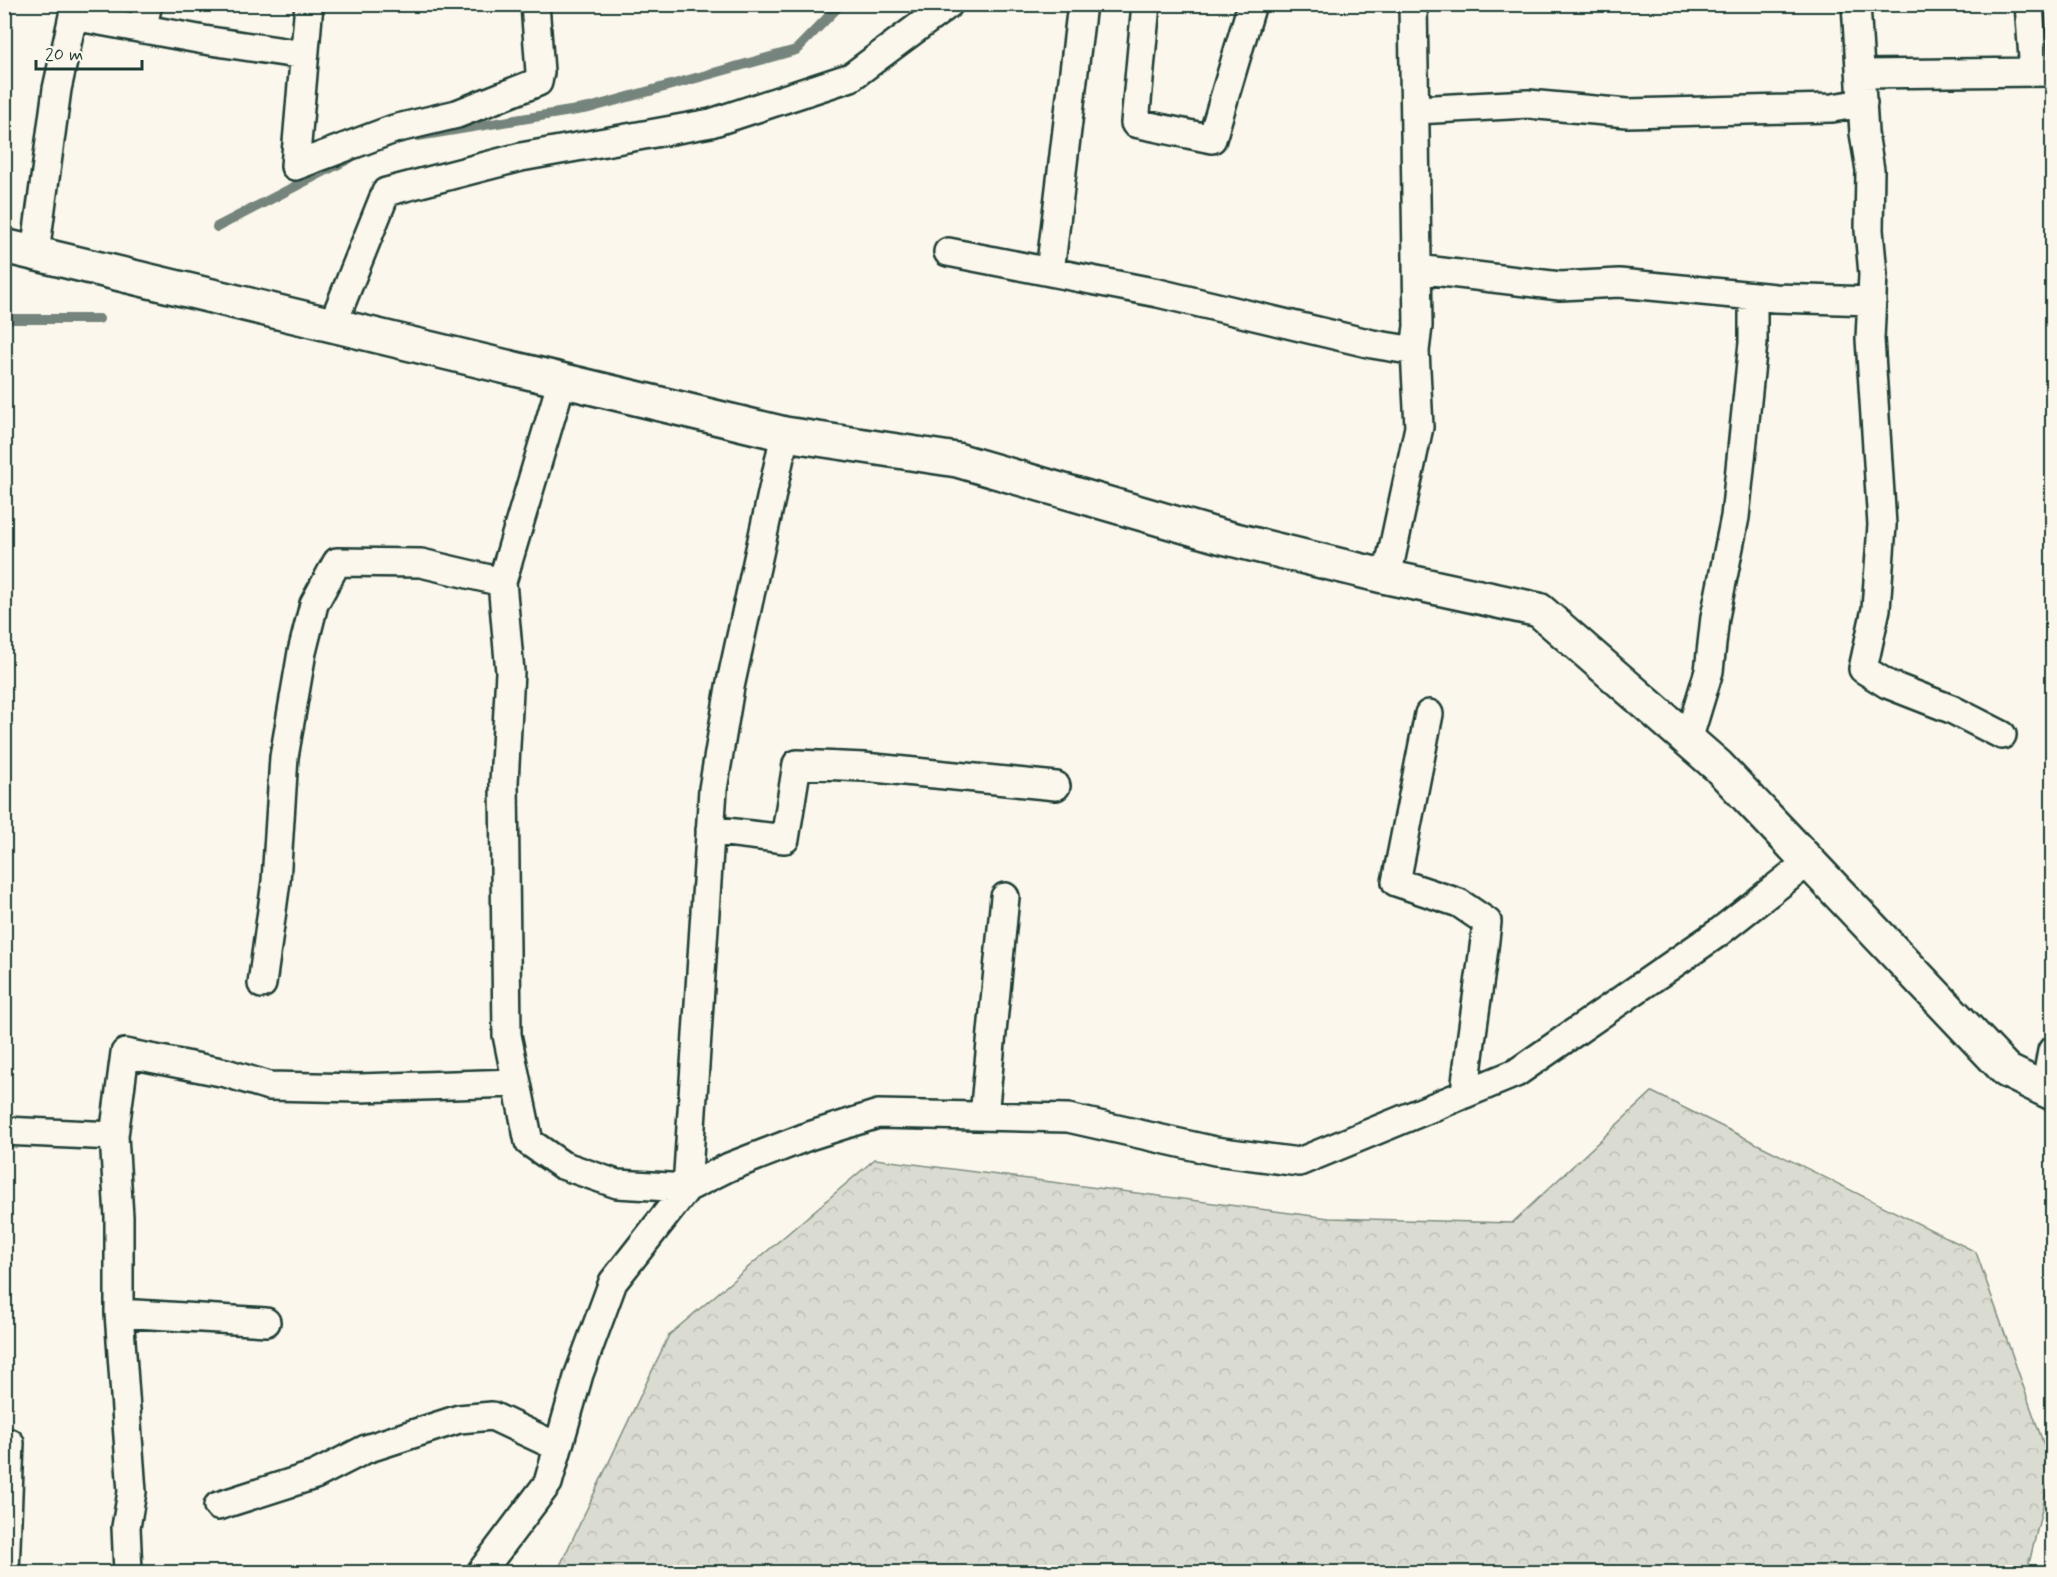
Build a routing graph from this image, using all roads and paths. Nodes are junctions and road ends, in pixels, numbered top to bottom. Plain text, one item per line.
1 (309, 4) edge
2 (535, 4) edge
3 (949, 4) edge
4 (1082, 4) edge
5 (1146, 4) edge
6 (1252, 4) edge
7 (1413, 4) edge
8 (1857, 4) edge
9 (2029, 4) edge
10 (145, 17) edge
11 (304, 55) junction
12 (2043, 72) edge
13 (1862, 74) junction
14 (1863, 103) junction
15 (1416, 110) junction
16 (20, 249) edge
17 (948, 252) dead end
18 (1417, 270) junction
19 (1050, 272) junction
20 (1752, 296) junction
21 (1872, 301) junction
22 (332, 326) junction
23 (1415, 351) junction
24 (562, 380) junction
25 (785, 434) junction
26 (1387, 577) junction
27 (502, 582) junction
28 (1429, 714) dead end
29 (2002, 735) dead end
30 (1688, 740) junction
31 (1056, 786) dead end
32 (710, 830) junction
33 (1808, 862) junction
34 (1005, 897) dead end
35 (262, 984) dead end
36 (2052, 1051) edge
37 (516, 1083) junction
38 (2049, 1091) edge
39 (1465, 1094) junction
40 (984, 1116) junction
41 (4, 1131) edge
42 (114, 1136) junction
43 (687, 1188) junction
44 (119, 1313) junction
45 (266, 1322) dead end
46 (10, 1443) dead end
47 (558, 1447) junction
48 (218, 1506) dead end
49 (5, 1572) edge
50 (128, 1572) edge
51 (481, 1572) edge

1 - 11 street
2 - 11 street
3 - 22 street
4 - 19 street
5 - 6 street
7 - 15 street
8 - 13 street
9 - 12 street
10 - 11 street
10 - 16 street
12 - 13 street
13 - 14 street
14 - 15 street
14 - 21 street
15 - 18 street
16 - 22 street
17 - 19 street
18 - 20 street
18 - 23 street
19 - 23 street
20 - 21 street
20 - 30 street
21 - 29 street
22 - 24 street
23 - 26 street
24 - 25 street
24 - 27 street
25 - 26 street
25 - 32 street
26 - 30 street
27 - 35 street
27 - 37 street
28 - 39 street
30 - 33 street
31 - 32 street
32 - 43 street
33 - 38 street
33 - 39 street
34 - 40 street
36 - 38 street
37 - 42 street
37 - 43 street
39 - 40 street
40 - 43 street
41 - 42 street
42 - 44 street
43 - 47 street
44 - 45 street
44 - 50 street
46 - 49 street
47 - 48 street
47 - 51 street

